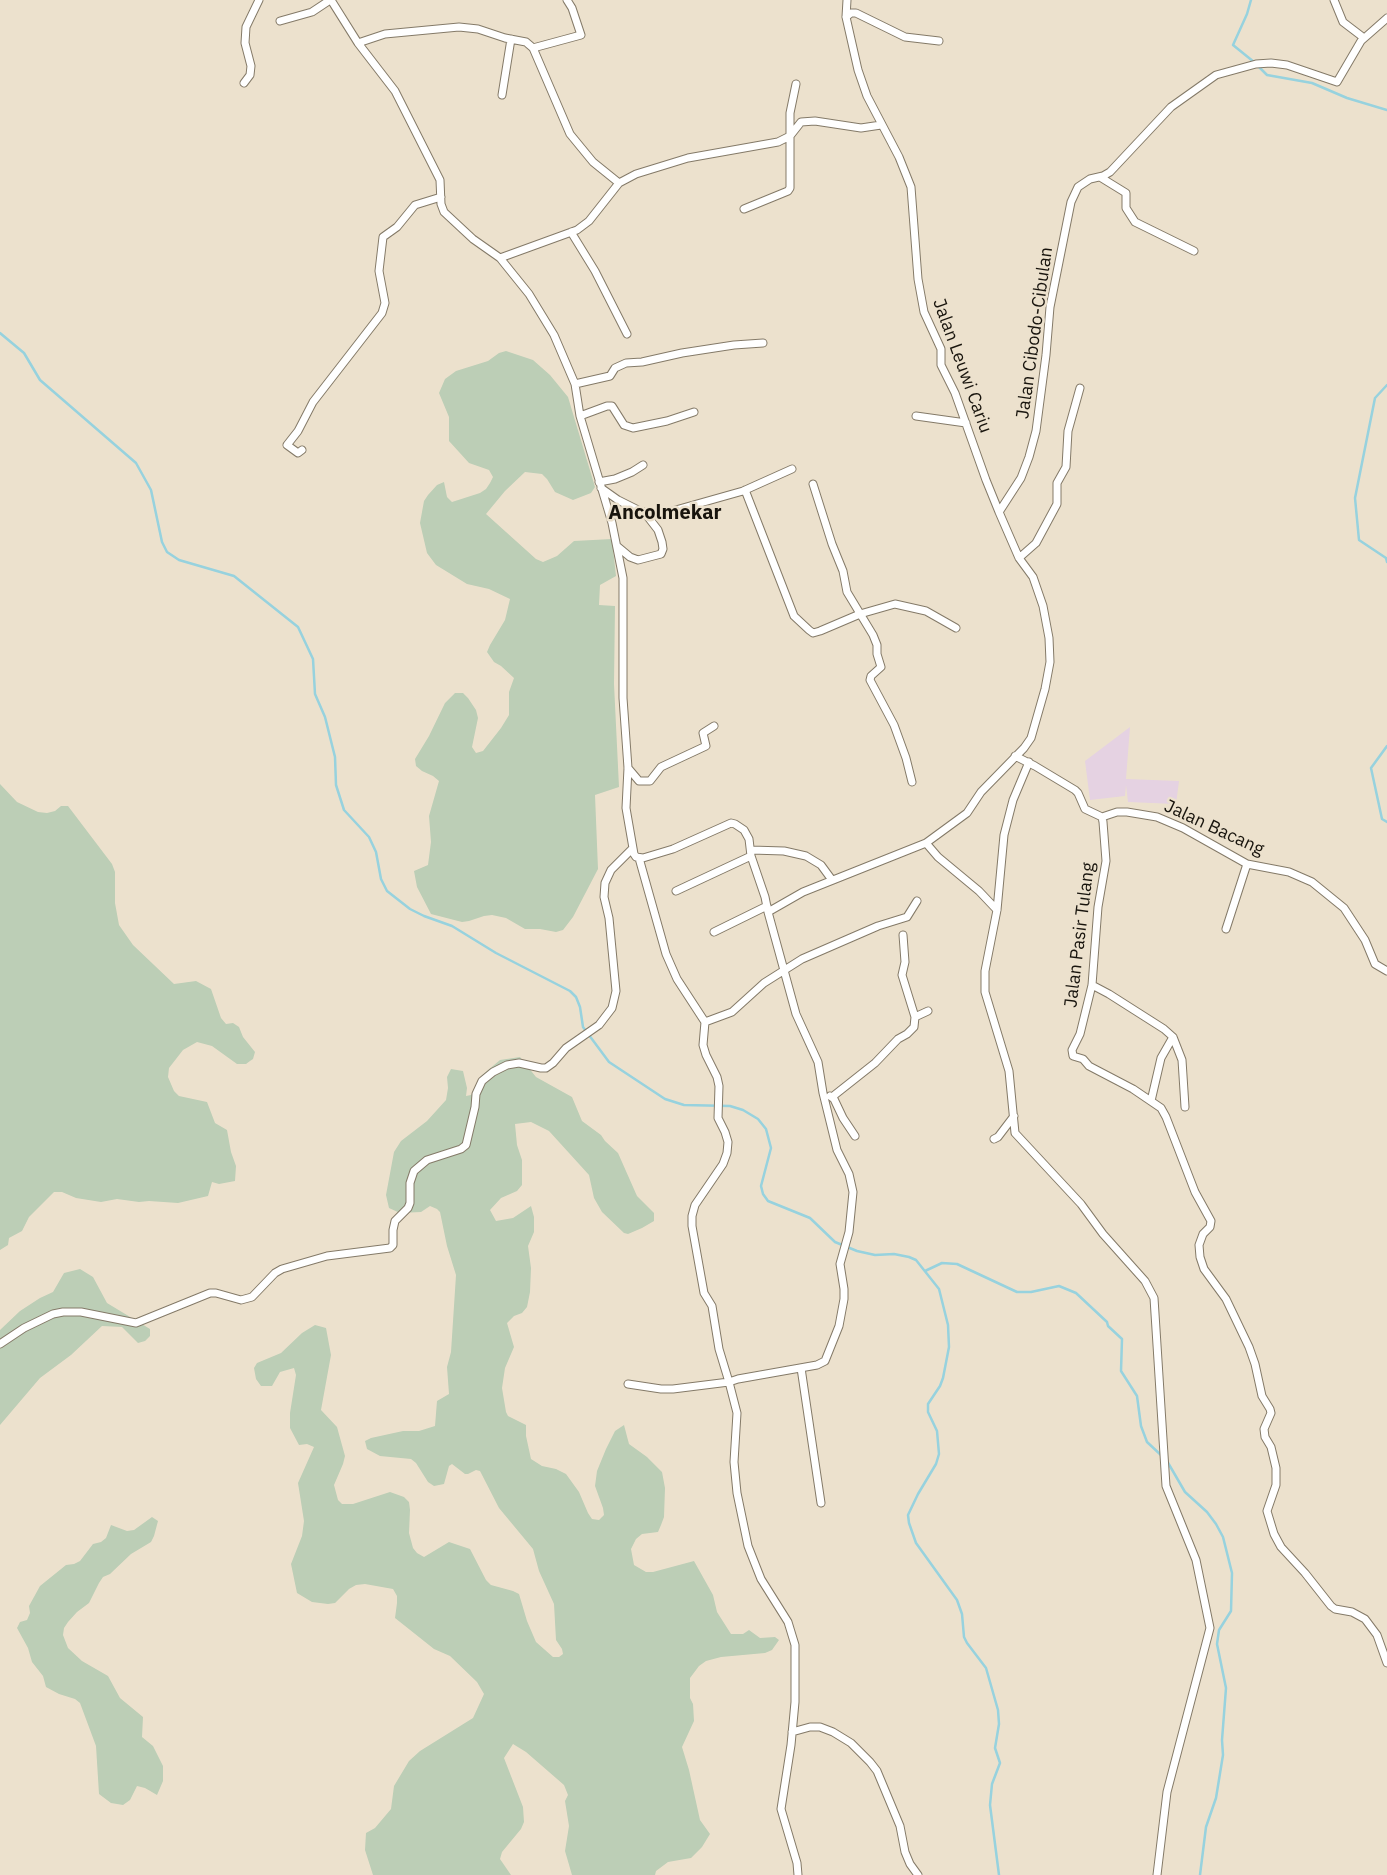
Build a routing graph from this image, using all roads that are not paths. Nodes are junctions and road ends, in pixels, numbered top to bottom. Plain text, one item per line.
1 (259, 0) edge
2 (331, 0) edge
3 (567, 0) edge
4 (847, 0) edge
5 (1334, 0) edge
6 (846, 17) junction
7 (1387, 18) edge
8 (280, 21) dead end
9 (1364, 38) junction
10 (510, 39) junction
11 (939, 41) dead end
12 (358, 43) junction
13 (533, 48) junction
14 (244, 83) dead end
15 (796, 84) dead end
16 (502, 96) dead end
17 (881, 125) junction
18 (790, 136) junction
19 (1100, 177) junction
20 (619, 184) junction
21 (441, 197) junction
22 (744, 209) dead end
23 (572, 232) junction
24 (1194, 251) dead end
25 (500, 258) junction
26 (627, 334) dead end
27 (763, 343) dead end
28 (575, 384) junction
29 (1080, 388) dead end
30 (694, 412) dead end
31 (580, 416) junction
32 (916, 416) dead end
33 (966, 423) junction
34 (302, 450) dead end
35 (643, 465) dead end
36 (792, 469) dead end
37 (813, 484) dead end
38 (600, 485) junction
39 (745, 490) junction
40 (640, 511) junction
41 (999, 512) junction
42 (618, 547) junction
43 (1019, 558) junction
44 (860, 614) junction
45 (956, 628) dead end
46 (714, 726) dead end
47 (1015, 756) junction
48 (1029, 762) junction
49 (628, 768) junction
50 (912, 782) dead end
51 (1102, 817) junction
52 (926, 843) junction
53 (632, 849) junction
54 (751, 853) junction
55 (639, 858) junction
56 (1247, 864) junction
57 (832, 880) junction
58 (676, 892) dead end
59 (917, 901) dead end
60 (767, 909) junction
61 (997, 910) junction
62 (1226, 929) dead end
63 (714, 932) dead end
64 (903, 935) dead end
65 (784, 970) junction
66 (1387, 971) edge
67 (1092, 985) junction
68 (928, 1011) dead end
69 (915, 1017) junction
70 (705, 1022) junction
71 (1173, 1036) junction
72 (822, 1093) junction
73 (832, 1097) junction
74 (1151, 1101) junction
75 (1185, 1107) dead end
76 (1014, 1116) junction
77 (855, 1136) dead end
78 (994, 1138) dead end
79 (0, 1344) edge
80 (801, 1368) junction
81 (729, 1382) junction
82 (628, 1384) dead end
83 (821, 1503) dead end
84 (1387, 1663) edge
85 (792, 1732) junction
86 (798, 1875) edge
87 (918, 1875) edge
88 (1158, 1875) edge

1 - 14 street
2 - 8 street
2 - 12 street
3 - 13 street
4 - 6 street, Jalan Leuwi Cariu
5 - 9 street
6 - 11 street
6 - 17 street, Jalan Leuwi Cariu
7 - 9 street, Jalan Cibodo-Cibulan
9 - 19 street, Jalan Cibodo-Cibulan
10 - 12 street
10 - 13 street
10 - 16 street
12 - 21 street
13 - 20 street
15 - 18 street
17 - 18 street
17 - 33 street, Jalan Leuwi Cariu
18 - 20 street
18 - 22 street
19 - 24 street
19 - 41 street, Jalan Cibodo-Cibulan
20 - 23 street
21 - 25 street
21 - 34 street
23 - 25 street
23 - 26 street
25 - 28 street
27 - 28 street
28 - 31 street
29 - 43 street
30 - 31 street
31 - 38 street
32 - 33 street
33 - 41 street, Jalan Leuwi Cariu
35 - 38 street
36 - 39 street
37 - 44 street
38 - 40 street
38 - 42 street
39 - 40 street
39 - 44 street
40 - 42 street
41 - 43 street
42 - 49 street
43 - 47 street
44 - 45 street
44 - 50 street
46 - 49 street
47 - 48 street
47 - 52 street
48 - 51 street
48 - 61 street
49 - 53 street
51 - 56 street, Jalan Bacang
51 - 67 street, Jalan Pasir Tulang
52 - 57 street
52 - 61 street
53 - 55 street
53 - 79 street
54 - 55 street
54 - 57 street
54 - 58 street
54 - 60 street
55 - 70 street
56 - 62 street
56 - 66 street, Jalan Bacang
57 - 60 street
59 - 65 street
60 - 63 street
60 - 65 street
61 - 76 street
64 - 69 street
65 - 70 street
65 - 72 street
67 - 71 street
67 - 74 street, Jalan Pasir Tulang
68 - 69 street
69 - 73 street
70 - 81 street
71 - 74 street
71 - 75 street
72 - 73 street
72 - 80 street
73 - 77 street
74 - 84 street, Jalan Pasir Tulang
76 - 78 street
76 - 88 street
80 - 81 street
80 - 83 street
81 - 82 street
81 - 85 street
85 - 86 street
85 - 87 street

